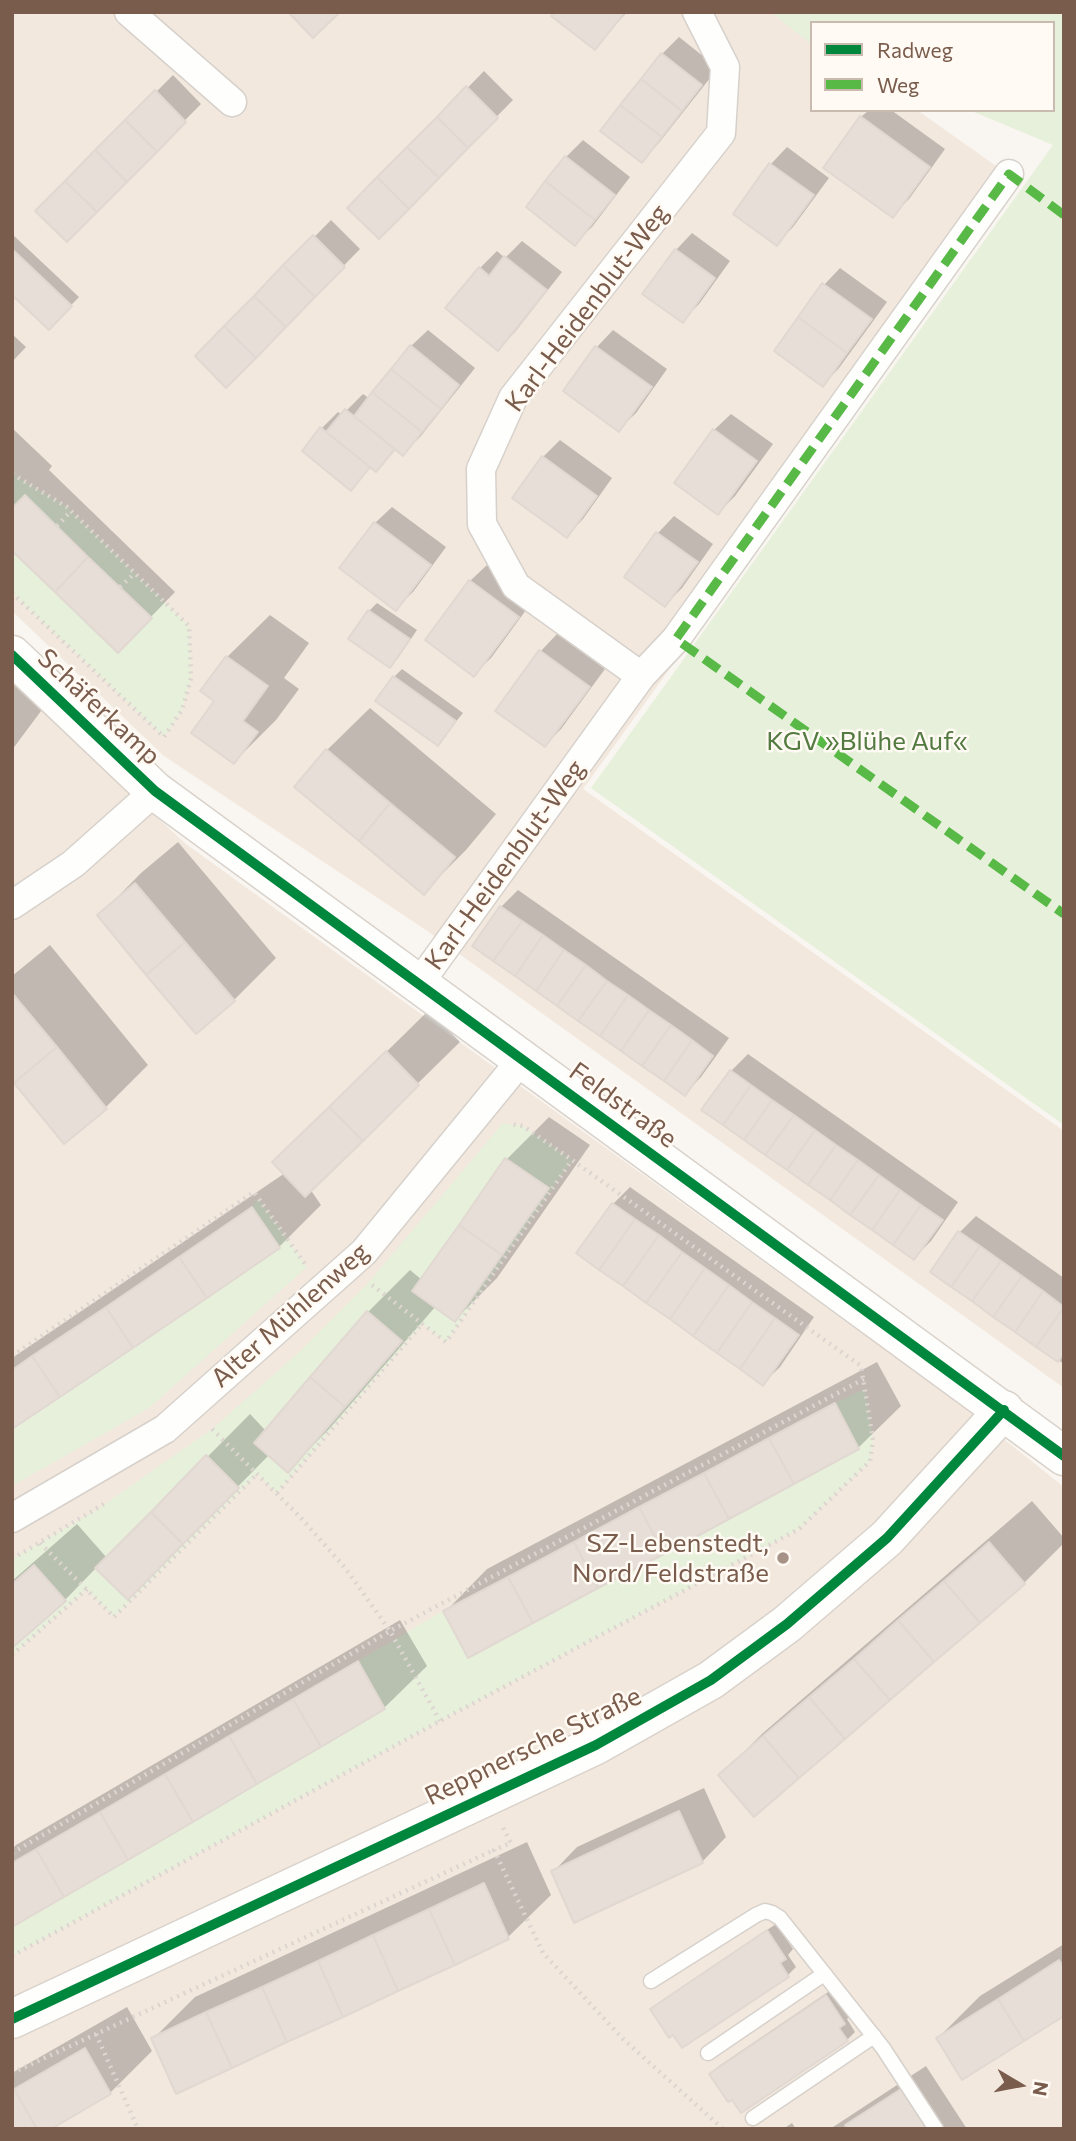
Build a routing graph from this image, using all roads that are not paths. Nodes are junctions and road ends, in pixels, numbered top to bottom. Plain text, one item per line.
1 (129, 12) edge
2 (697, 12) edge
3 (232, 102) dead end
4 (1009, 174) dead end
5 (12, 655) edge
6 (641, 676) junction
7 (155, 791) junction
8 (12, 905) edge
9 (418, 985) junction
10 (522, 1059) junction
11 (1004, 1410) junction
12 (1064, 1456) edge
13 (12, 1518) edge
14 (824, 1974) junction
15 (651, 1981) dead end
16 (12, 2018) edge
17 (874, 2036) junction
18 (708, 2053) dead end
19 (753, 2118) dead end
20 (936, 2129) edge

1 - 3 street
2 - 6 street, Karl-Heidenblut-Weg
4 - 6 street, Karl-Heidenblut-Weg
5 - 7 street, Schäferkamp
6 - 9 street, Karl-Heidenblut-Weg
7 - 8 street
7 - 9 street, Feldstraße
9 - 10 street, Feldstraße
10 - 11 street, Feldstraße
10 - 13 street, Alter Mühlenweg
11 - 12 street, Feldstraße
11 - 16 street, Reppnersche Straße
14 - 15 lane
14 - 17 lane
14 - 18 lane
17 - 19 lane
17 - 20 lane

